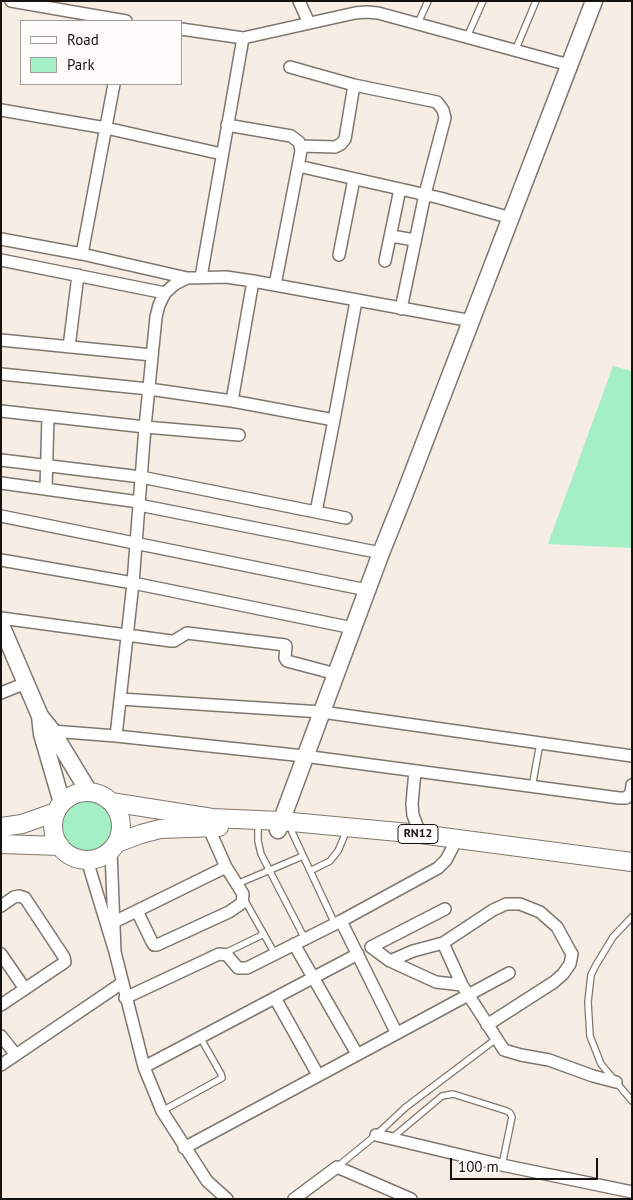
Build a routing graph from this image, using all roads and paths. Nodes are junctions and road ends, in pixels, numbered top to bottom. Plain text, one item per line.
1 (10, 1) edge
2 (299, 1) edge
3 (428, 1) edge
4 (483, 1) edge
5 (536, 1) edge
6 (594, 1) edge
7 (120, 20) edge
8 (309, 23) junction
9 (418, 24) junction
10 (182, 29) edge
11 (466, 37) junction
12 (243, 38) junction
13 (515, 50) junction
14 (569, 65) junction
15 (290, 67) dead end
16 (354, 84) junction
17 (114, 85) edge
18 (1, 110) edge
19 (227, 126) junction
20 (106, 128) junction
21 (300, 146) junction
22 (222, 154) junction
23 (298, 166) junction
24 (354, 179) junction
25 (400, 189) junction
26 (425, 194) junction
27 (511, 218) junction
28 (391, 236) junction
29 (1, 239) edge
30 (415, 240) junction
31 (82, 254) junction
32 (339, 255) dead end
33 (1, 260) edge
34 (384, 262) dead end
35 (78, 275) junction
36 (201, 277) junction
37 (187, 278) junction
38 (253, 281) junction
39 (275, 285) junction
40 (165, 293) junction
41 (356, 301) junction
42 (401, 309) junction
43 (472, 321) junction
44 (1, 340) edge
45 (69, 347) junction
46 (152, 355) junction
47 (1, 374) edge
48 (149, 389) junction
49 (232, 401) junction
50 (1, 410) edge
51 (48, 416) junction
52 (334, 420) junction
53 (145, 426) junction
54 (239, 435) dead end
55 (1, 460) edge
56 (46, 465) junction
57 (141, 477) junction
58 (1, 483) edge
59 (46, 489) junction
60 (139, 504) junction
61 (316, 512) junction
62 (1, 516) edge
63 (346, 518) dead end
64 (136, 543) junction
65 (381, 553) junction
66 (1, 560) edge
67 (133, 583) junction
68 (367, 590) junction
69 (1, 618) edge
70 (1, 625) edge
71 (352, 628) junction
72 (128, 635) junction
73 (336, 674) junction
74 (26, 683) junction
75 (1, 693) edge
76 (120, 699) junction
77 (322, 712) junction
78 (47, 733) junction
79 (116, 736) junction
80 (540, 743) junction
81 (304, 756) junction
82 (632, 756) edge
83 (415, 771) junction
84 (632, 786) edge
85 (532, 787) junction
86 (89, 792) junction
87 (112, 802) junction
88 (59, 808) junction
89 (205, 821) junction
90 (1, 827) edge
91 (283, 828) junction
92 (258, 829) junction
93 (420, 834) junction
94 (344, 837) junction
95 (1, 844) edge
96 (454, 844) junction
97 (60, 846) junction
98 (114, 847) junction
99 (303, 856) junction
100 (87, 860) junction
101 (632, 862) edge
102 (226, 867) junction
103 (269, 869) junction
104 (310, 871) junction
105 (632, 872) edge
106 (237, 884) junction
107 (244, 898) junction
108 (1, 906) edge
109 (445, 909) dead end
110 (137, 911) junction
111 (632, 917) edge
112 (338, 922) junction
113 (110, 924) junction
114 (264, 934) junction
115 (300, 941) junction
116 (443, 943) junction
117 (371, 947) junction
118 (1, 954) edge
119 (223, 954) junction
120 (275, 954) junction
121 (358, 954) junction
122 (390, 961) junction
123 (509, 973) dead end
124 (314, 978) junction
125 (122, 984) junction
126 (25, 989) junction
127 (465, 990) junction
128 (125, 998) junction
129 (274, 998) junction
130 (1, 1005) edge
131 (487, 1025) junction
132 (396, 1032) junction
133 (1, 1036) edge
134 (200, 1037) junction
135 (496, 1039) junction
136 (357, 1054) junction
137 (16, 1055) junction
138 (1, 1065) edge
139 (144, 1067) junction
140 (318, 1075) junction
141 (616, 1082) junction
142 (632, 1101) edge
143 (162, 1111) junction
144 (376, 1135) junction
145 (391, 1139) junction
146 (184, 1148) junction
147 (502, 1164) junction
148 (337, 1167) junction
149 (632, 1192) edge
150 (297, 1198) edge
151 (226, 1199) edge
152 (411, 1199) edge

1 - 7 street
2 - 8 street
3 - 9 lane
4 - 11 lane
5 - 13 lane
6 - 14 street
8 - 9 street
8 - 12 street
9 - 11 street
10 - 12 street
11 - 13 street
12 - 19 street
13 - 14 street
14 - 27 street
15 - 16 street
16 - 21 street
16 - 26 street
17 - 20 street
18 - 20 street
19 - 21 street
19 - 22 street
20 - 22 street
20 - 31 street
21 - 23 street
22 - 36 street
23 - 24 street
23 - 39 street
24 - 25 street
24 - 32 street
25 - 26 street
25 - 28 street
26 - 27 street
26 - 30 street
27 - 43 street
28 - 30 street
28 - 34 street
29 - 31 street
30 - 42 street
31 - 37 street
33 - 35 street
35 - 40 street
35 - 45 street
36 - 37 street
36 - 38 street
37 - 40 street
38 - 39 street
38 - 49 street
39 - 41 street
40 - 46 street
41 - 42 street
41 - 52 street
42 - 43 street
43 - 65 street
44 - 45 street
45 - 46 street
46 - 48 street
47 - 48 street
48 - 49 street
48 - 53 street
49 - 52 street
50 - 51 street
51 - 53 street
51 - 56 street
52 - 61 street
53 - 54 street
53 - 57 street
55 - 56 street
56 - 57 street
56 - 59 street
57 - 60 street
57 - 61 street
58 - 59 street
59 - 60 street
60 - 64 street
60 - 65 street
61 - 63 street
62 - 64 street
64 - 67 street
64 - 68 street
65 - 68 street
66 - 67 street
67 - 71 street
67 - 72 street
68 - 71 street
69 - 72 street
70 - 74 street
71 - 73 street
72 - 73 street
72 - 76 street
73 - 77 street
74 - 75 street
74 - 78 street
76 - 77 street
76 - 79 street
77 - 80 street
77 - 81 street
78 - 79 street
78 - 86 street
78 - 88 street
79 - 81 street
80 - 82 street
80 - 85 lane
81 - 83 street
81 - 91 street
83 - 85 street
83 - 93 street
84 - 85 street
86 - 87 main road, RN12
86 - 88 main road
87 - 89 main road, RN12
87 - 98 main road
88 - 90 main road
88 - 97 main road
89 - 91 main road, RN12
89 - 92 main road, RN12
89 - 98 main road, RN12
89 - 102 street
91 - 92 main road, RN12
91 - 93 main road, RN12
91 - 94 main road, RN12
91 - 99 lane
92 - 103 lane
93 - 96 main road, RN12
94 - 96 main road, RN12
94 - 104 lane
95 - 97 main road
96 - 101 main road, RN12
96 - 105 main road, RN12
96 - 112 street
97 - 100 main road
98 - 100 main road, RN12
98 - 113 street
99 - 103 lane
99 - 104 lane
100 - 113 street
102 - 106 street
102 - 110 street
103 - 106 lane
103 - 115 lane
104 - 112 lane
106 - 107 street
107 - 110 street
107 - 114 lane
108 - 126 street
109 - 117 street
110 - 113 street
111 - 141 lane
112 - 115 street
112 - 121 street
113 - 125 street
114 - 119 lane
114 - 120 lane
115 - 120 street
115 - 124 street
116 - 122 street
116 - 127 street
116 - 131 street
117 - 121 lane
117 - 122 street
118 - 126 street
119 - 120 street
119 - 128 street
121 - 124 street
121 - 132 street
122 - 127 street
123 - 127 street
124 - 129 street
124 - 136 street
125 - 128 street
125 - 137 street
126 - 130 street
127 - 131 street
127 - 132 street
128 - 139 street
129 - 134 street
129 - 140 street
131 - 135 street
132 - 136 street
133 - 137 street
134 - 139 street
134 - 143 lane
135 - 141 street
135 - 144 lane
136 - 140 street
137 - 138 street
139 - 143 street
140 - 146 street
141 - 142 lane
143 - 146 street
144 - 145 street
144 - 148 lane
145 - 147 street
145 - 147 lane
146 - 151 street
147 - 149 street
148 - 150 street
148 - 152 street

